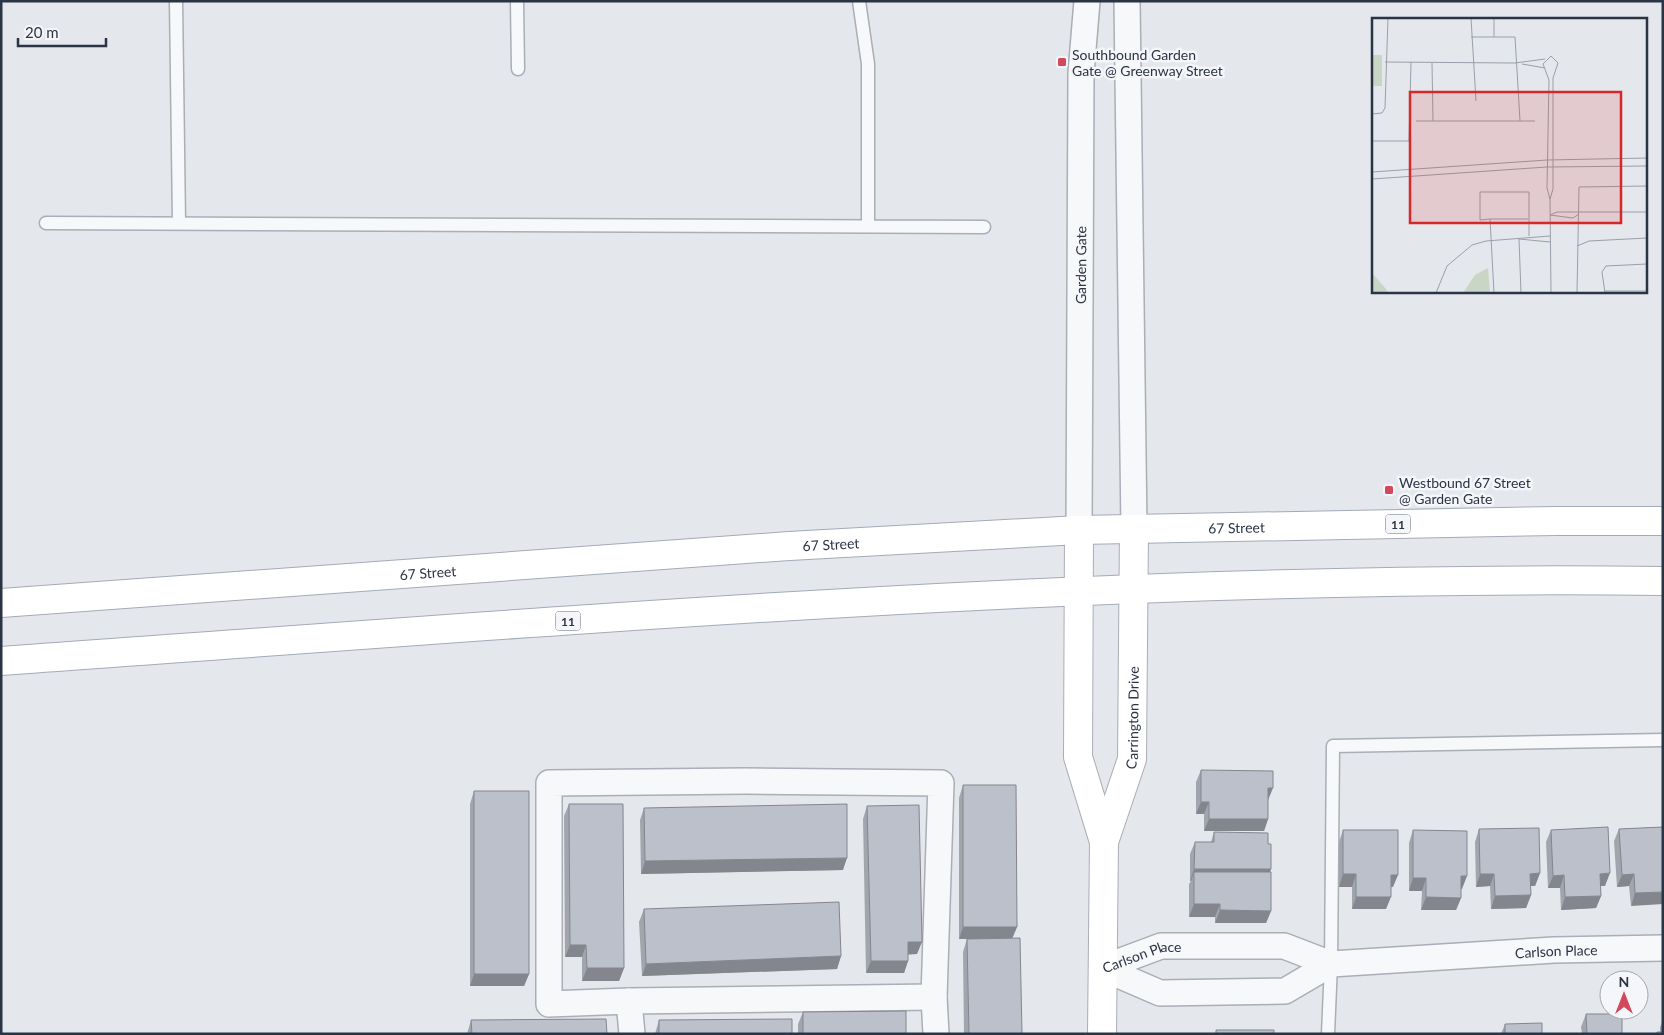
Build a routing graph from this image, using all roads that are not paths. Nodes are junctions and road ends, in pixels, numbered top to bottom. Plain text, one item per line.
1 (176, 1) edge
2 (517, 1) edge
3 (859, 1) edge
4 (1087, 1) edge
5 (1127, 1) edge
6 (518, 69) dead end
7 (46, 222) dead end
8 (179, 223) junction
9 (868, 226) junction
10 (984, 227) dead end
11 (1663, 521) edge
12 (1134, 529) junction
13 (1079, 530) junction
14 (1663, 580) edge
15 (1134, 588) junction
16 (1079, 591) junction
17 (1, 602) edge
18 (1, 661) edge
19 (1663, 740) edge
20 (1104, 842) junction
21 (1663, 948) edge
22 (1331, 964) junction
23 (1102, 968) junction
24 (934, 997) junction
25 (629, 1002) junction
26 (632, 1034) edge
27 (936, 1034) edge
28 (1102, 1034) edge
29 (1328, 1034) edge

1 - 8 lane
2 - 6 lane
3 - 9 lane
4 - 13 street, Garden Gate
5 - 12 street
7 - 8 lane
8 - 9 lane
9 - 10 lane
11 - 12 main road, 67 Street / 11
12 - 13 main road, 67 Street / 11
12 - 15 main road, Carrington Drive
13 - 16 main road, Carrington Drive
13 - 17 main road, 67 Street / 11
14 - 15 main road, 11
15 - 16 main road, 11
15 - 20 main road, Carrington Drive
16 - 18 main road, 11
16 - 20 main road, Carrington Drive
19 - 22 lane
20 - 23 main road, Carrington Drive
21 - 22 street, Carlson Place
22 - 23 street, Carlson Place
22 - 23 street, Carlson Place
22 - 29 lane
23 - 28 main road, Carrington Drive
24 - 25 street
24 - 25 street
24 - 27 street
25 - 26 street

